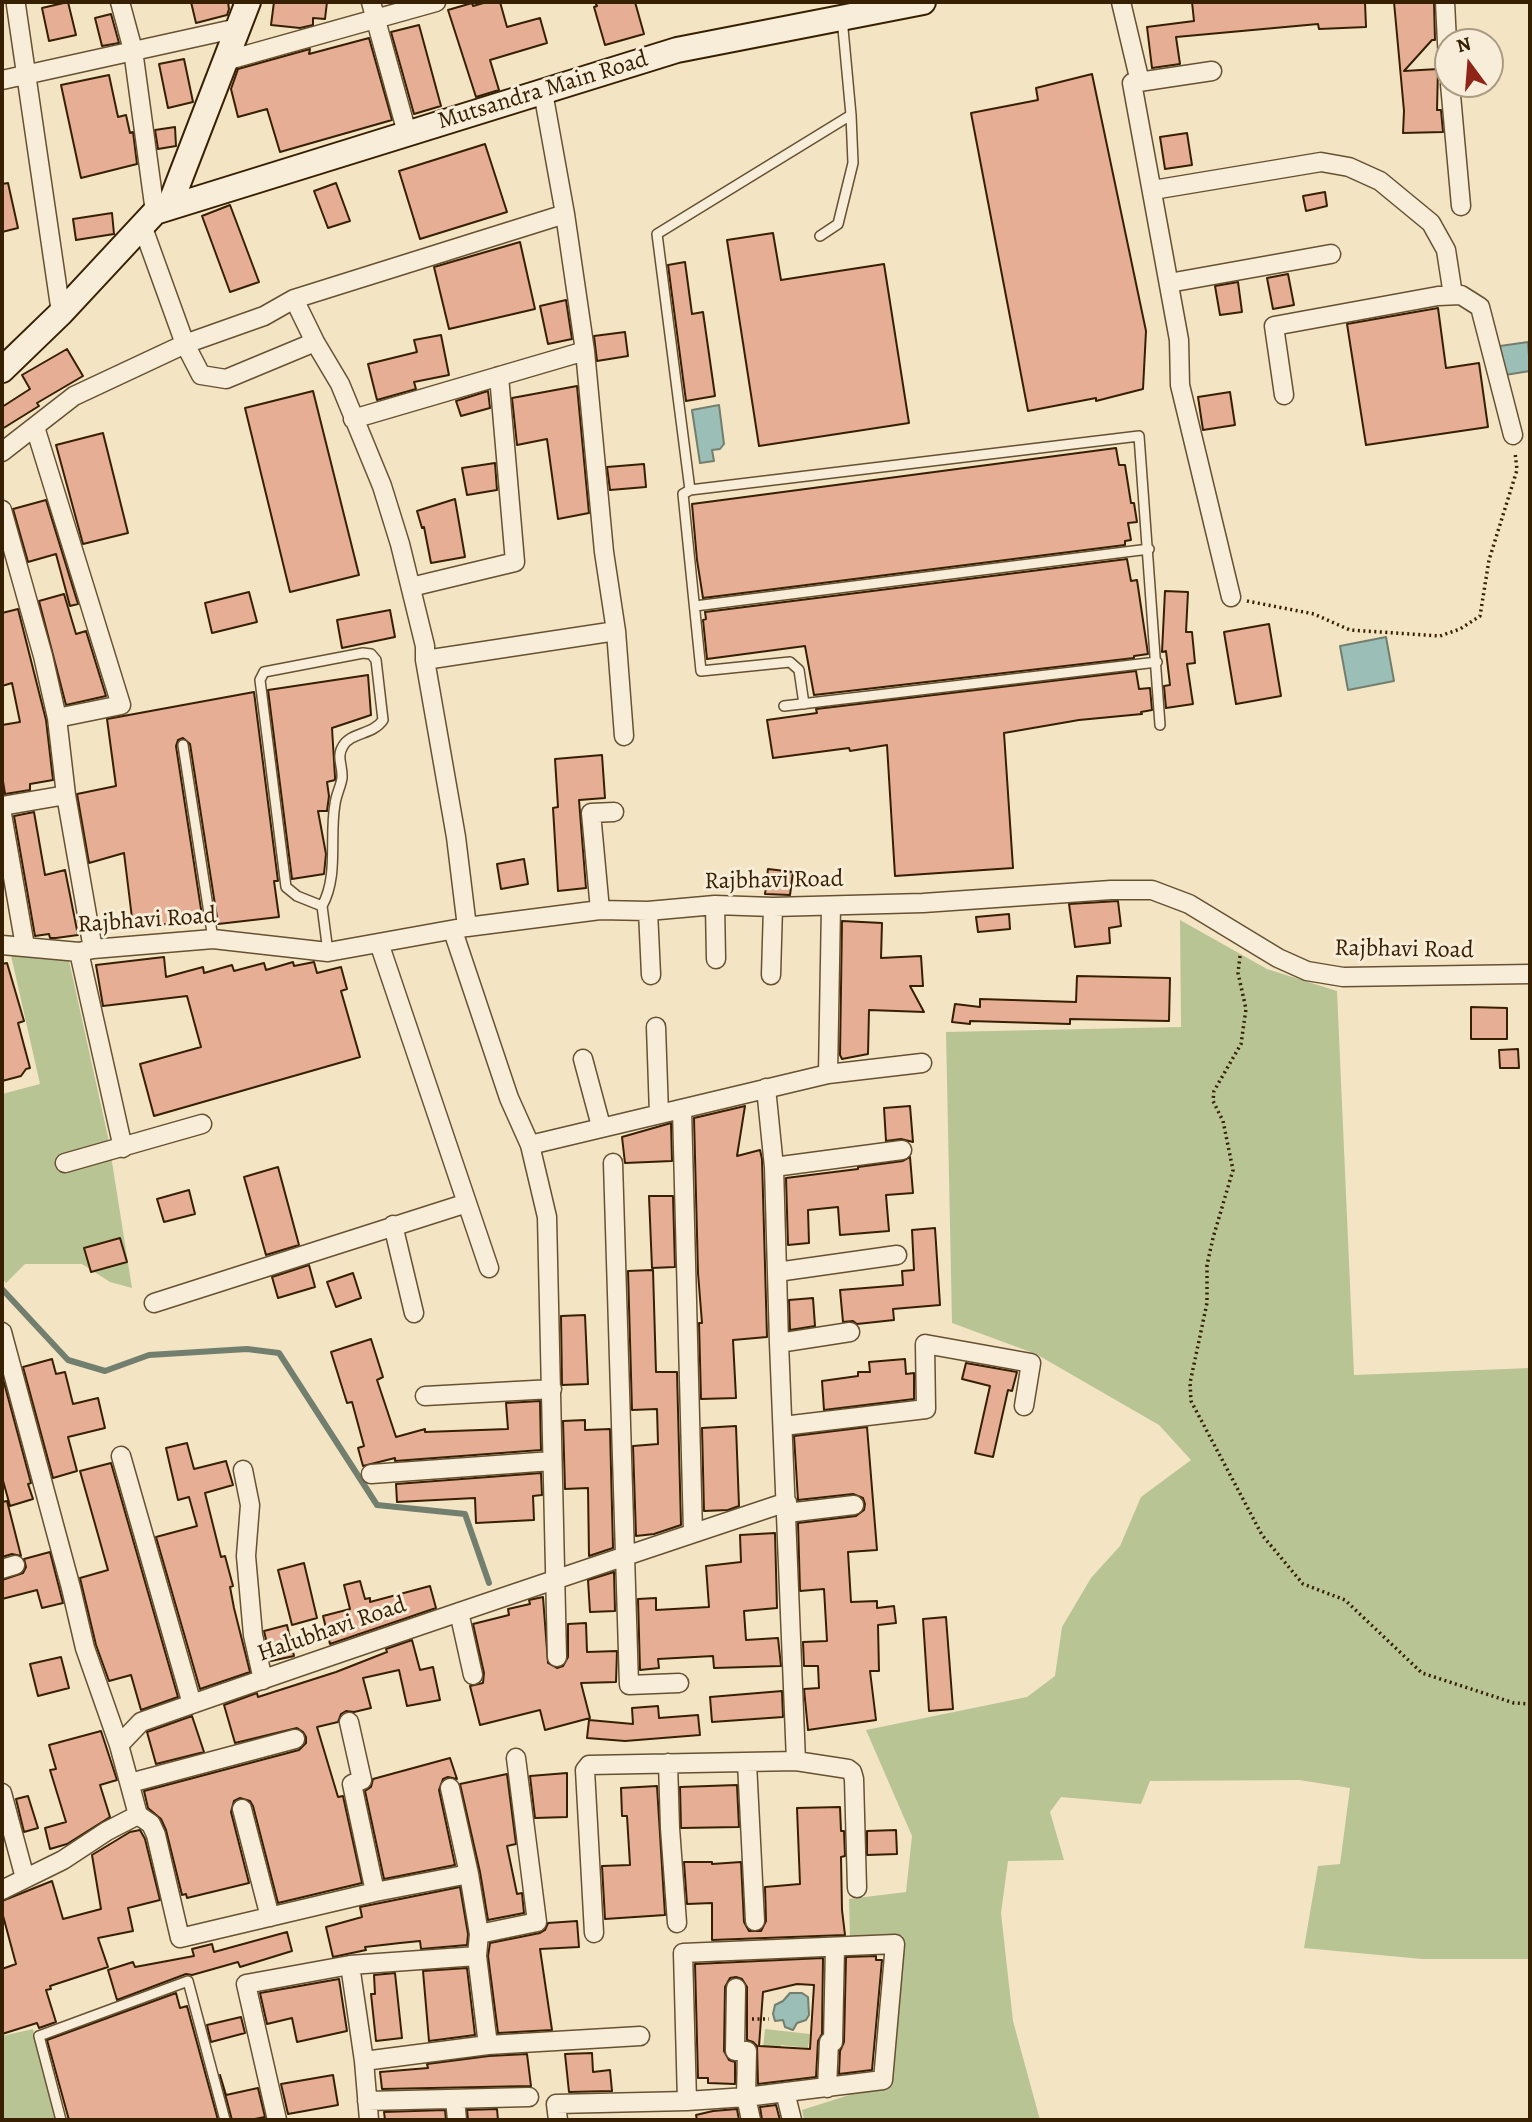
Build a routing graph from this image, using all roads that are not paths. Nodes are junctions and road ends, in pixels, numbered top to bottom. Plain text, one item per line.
1 (120, 2) edge
2 (248, 2) edge
3 (436, 2) edge
4 (923, 2) edge
5 (1121, 2) edge
6 (1445, 2) edge
7 (16, 5) dead end
8 (374, 10) edge
9 (841, 16) junction
10 (238, 28) junction
11 (1446, 28) edge
12 (133, 50) junction
13 (225, 61) junction
14 (1212, 71) dead end
15 (27, 75) junction
16 (2, 80) edge
17 (1140, 82) junction
18 (543, 92) junction
19 (1451, 98) edge
20 (851, 115) junction
21 (407, 134) junction
22 (1153, 190) junction
23 (1461, 206) dead end
24 (565, 214) junction
25 (156, 215) junction
26 (820, 236) dead end
27 (1331, 254) dead end
28 (1169, 284) junction
29 (1453, 295) junction
30 (294, 299) junction
31 (61, 313) junction
32 (315, 342) junction
33 (185, 344) junction
34 (584, 351) junction
35 (2, 370) edge
36 (499, 376) junction
37 (1284, 395) dead end
38 (354, 419) junction
39 (35, 427) junction
40 (1513, 435) road end
41 (2, 452) edge
42 (690, 490) junction
43 (2, 510) edge
44 (1149, 549) junction
45 (411, 587) junction
46 (1231, 597) road end
47 (695, 606) junction
48 (617, 631) junction
49 (425, 660) junction
50 (1157, 662) junction
51 (804, 705) junction
52 (784, 706) dead end
53 (57, 718) junction
54 (1160, 725) dead end
55 (625, 736) dead end
56 (183, 745) dead end
57 (66, 795) junction
58 (2, 806) edge
59 (614, 812) dead end
60 (2, 814) edge
61 (715, 905) junction
62 (322, 906) junction
63 (831, 906) junction
64 (773, 907) junction
65 (600, 910) junction
66 (648, 911) junction
67 (460, 929) junction
68 (213, 939) junction
69 (379, 943) junction
70 (2, 946) edge
71 (25, 946) junction
72 (86, 951) junction
73 (328, 952) junction
74 (716, 959) dead end
75 (650, 975) dead end
76 (771, 975) dead end
77 (1530, 975) edge
78 (656, 1027) dead end
79 (583, 1059) dead end
80 (922, 1063) dead end
81 (828, 1074) junction
82 (766, 1088) junction
83 (682, 1109) junction
84 (659, 1114) junction
85 (202, 1124) dead end
86 (601, 1126) junction
87 (530, 1145) junction
88 (123, 1148) junction
89 (902, 1150) dead end
90 (65, 1163) dead end
91 (613, 1163) dead end
92 (774, 1167) junction
93 (467, 1203) junction
94 (393, 1225) junction
95 (897, 1255) dead end
96 (489, 1268) dead end
97 (777, 1272) junction
98 (153, 1303) dead end
99 (414, 1312) dead end
100 (2, 1332) edge
101 (850, 1332) dead end
102 (779, 1343) junction
103 (552, 1389) junction
104 (425, 1396) dead end
105 (1024, 1406) dead end
106 (783, 1426) junction
107 (121, 1456) dead end
108 (552, 1461) junction
109 (243, 1470) dead end
110 (371, 1474) dead end
111 (854, 1505) dead end
112 (787, 1507) junction
113 (693, 1533) junction
114 (626, 1558) junction
115 (555, 1579) junction
116 (458, 1612) junction
117 (557, 1657) dead end
118 (473, 1675) dead end
119 (263, 1680) junction
120 (679, 1683) dead end
121 (192, 1704) junction
122 (349, 1721) dead end
123 (295, 1739) dead end
124 (118, 1745) junction
125 (516, 1758) dead end
126 (796, 1761) junction
127 (668, 1763) junction
128 (747, 1763) junction
129 (130, 1783) junction
130 (450, 1788) dead end
131 (2, 1793) edge
132 (242, 1809) dead end
133 (138, 1815) junction
134 (470, 1874) junction
135 (25, 1878) junction
136 (856, 1888) dead end
137 (2, 1890) edge
138 (375, 1892) junction
139 (270, 1917) junction
140 (755, 1921) dead end
141 (677, 1923) dead end
142 (594, 1933) dead end
143 (479, 1934) junction
144 (835, 1947) junction
145 (477, 1956) junction
146 (350, 1965) junction
147 (736, 1987) dead end
148 (640, 2036) dead end
149 (488, 2045) junction
150 (364, 2062) junction
151 (827, 2088) junction
152 (785, 2092) junction
153 (528, 2097) dead end
154 (746, 2097) junction
155 (455, 2099) junction
156 (367, 2101) junction
157 (687, 2101) junction
158 (557, 2112) edge
159 (61, 2120) edge
160 (225, 2120) edge
161 (277, 2120) edge
162 (369, 2120) edge
163 (457, 2120) edge
164 (749, 2120) edge
165 (792, 2120) edge

1 - 12 street
2 - 10 street
3 - 8 street
4 - 9 street, Mutsandra Main Road
5 - 17 street
6 - 11 street
7 - 15 street
8 - 13 street
8 - 21 street
9 - 18 street, Mutsandra Main Road
9 - 20 lane
10 - 12 street
10 - 13 street
12 - 15 street
12 - 25 street
13 - 25 street
14 - 17 street
15 - 16 street
15 - 31 street
17 - 22 street
18 - 21 street, Mutsandra Main Road
18 - 24 street
19 - 23 street
20 - 26 lane
20 - 42 lane
21 - 25 street, Mutsandra Main Road
22 - 28 street
22 - 29 street
24 - 30 street
24 - 34 street
25 - 31 street
25 - 33 street
27 - 28 street
28 - 46 street
29 - 37 street
29 - 40 street
30 - 32 street
30 - 33 street
31 - 35 street
32 - 33 street
32 - 38 street
33 - 39 street
34 - 36 street
34 - 48 street
36 - 38 street
36 - 45 street
38 - 45 street
39 - 41 street
39 - 53 street
42 - 44 lane
42 - 47 lane
43 - 53 street
44 - 47 lane
44 - 50 lane
45 - 49 street
47 - 51 lane
48 - 49 street
48 - 55 street
49 - 67 street
50 - 51 lane
50 - 54 lane
51 - 52 lane
53 - 57 street
56 - 68 lane
57 - 58 street
57 - 72 street
59 - 65 street
60 - 71 street
61 - 64 street, Rajbhavi Road
61 - 66 street, Rajbhavi Road
61 - 74 street
62 - 62 lane
62 - 73 lane
63 - 64 street, Rajbhavi Road
63 - 77 street, Rajbhavi Road
63 - 81 street
64 - 76 street
65 - 66 street, Rajbhavi Road
65 - 67 street, Rajbhavi Road
66 - 75 street
67 - 69 street, Rajbhavi Road
67 - 87 street
68 - 72 street, Rajbhavi Road
68 - 73 street, Rajbhavi Road
69 - 73 street, Rajbhavi Road
69 - 93 street
70 - 71 street, Rajbhavi Road
71 - 72 street, Rajbhavi Road
72 - 88 street
78 - 84 street
79 - 86 street
80 - 81 street
81 - 82 street
82 - 83 street
82 - 92 street
83 - 84 street
83 - 113 street
84 - 86 street
85 - 88 street
86 - 87 street
87 - 103 street
88 - 90 street
89 - 92 street
91 - 114 street
92 - 97 street
93 - 94 street
93 - 96 street
94 - 98 street
94 - 99 street
95 - 97 street
97 - 102 street
100 - 124 street
101 - 102 street
102 - 106 street
103 - 104 street
103 - 108 street
105 - 106 street
106 - 112 street
107 - 121 street
108 - 110 street
108 - 115 street
109 - 119 street
111 - 112 street, Halubhavi Road
112 - 113 street, Halubhavi Road
112 - 126 street
113 - 114 street, Halubhavi Road
114 - 115 street, Halubhavi Road
114 - 120 street
115 - 116 street, Halubhavi Road
115 - 117 street
116 - 118 street
116 - 119 street, Halubhavi Road
119 - 121 street, Halubhavi Road
121 - 124 street, Halubhavi Road
122 - 138 street
123 - 129 street
124 - 129 street
125 - 143 street
126 - 128 street
126 - 136 street
127 - 128 street
127 - 141 street
127 - 142 street
128 - 140 street
129 - 133 street
130 - 134 street
131 - 135 street
132 - 139 street
133 - 135 street
133 - 139 street
134 - 138 street
134 - 143 street
135 - 137 street
138 - 139 street
143 - 145 street
144 - 151 street
144 - 151 street
144 - 157 street
145 - 146 street
145 - 149 street
146 - 150 street
146 - 161 street
147 - 154 street
148 - 149 street
149 - 150 street
150 - 156 street
151 - 152 street
152 - 154 street
152 - 165 street
153 - 155 street
154 - 157 street
154 - 164 street
155 - 156 street
155 - 163 street
156 - 162 street
157 - 158 street
159 - 160 lane

